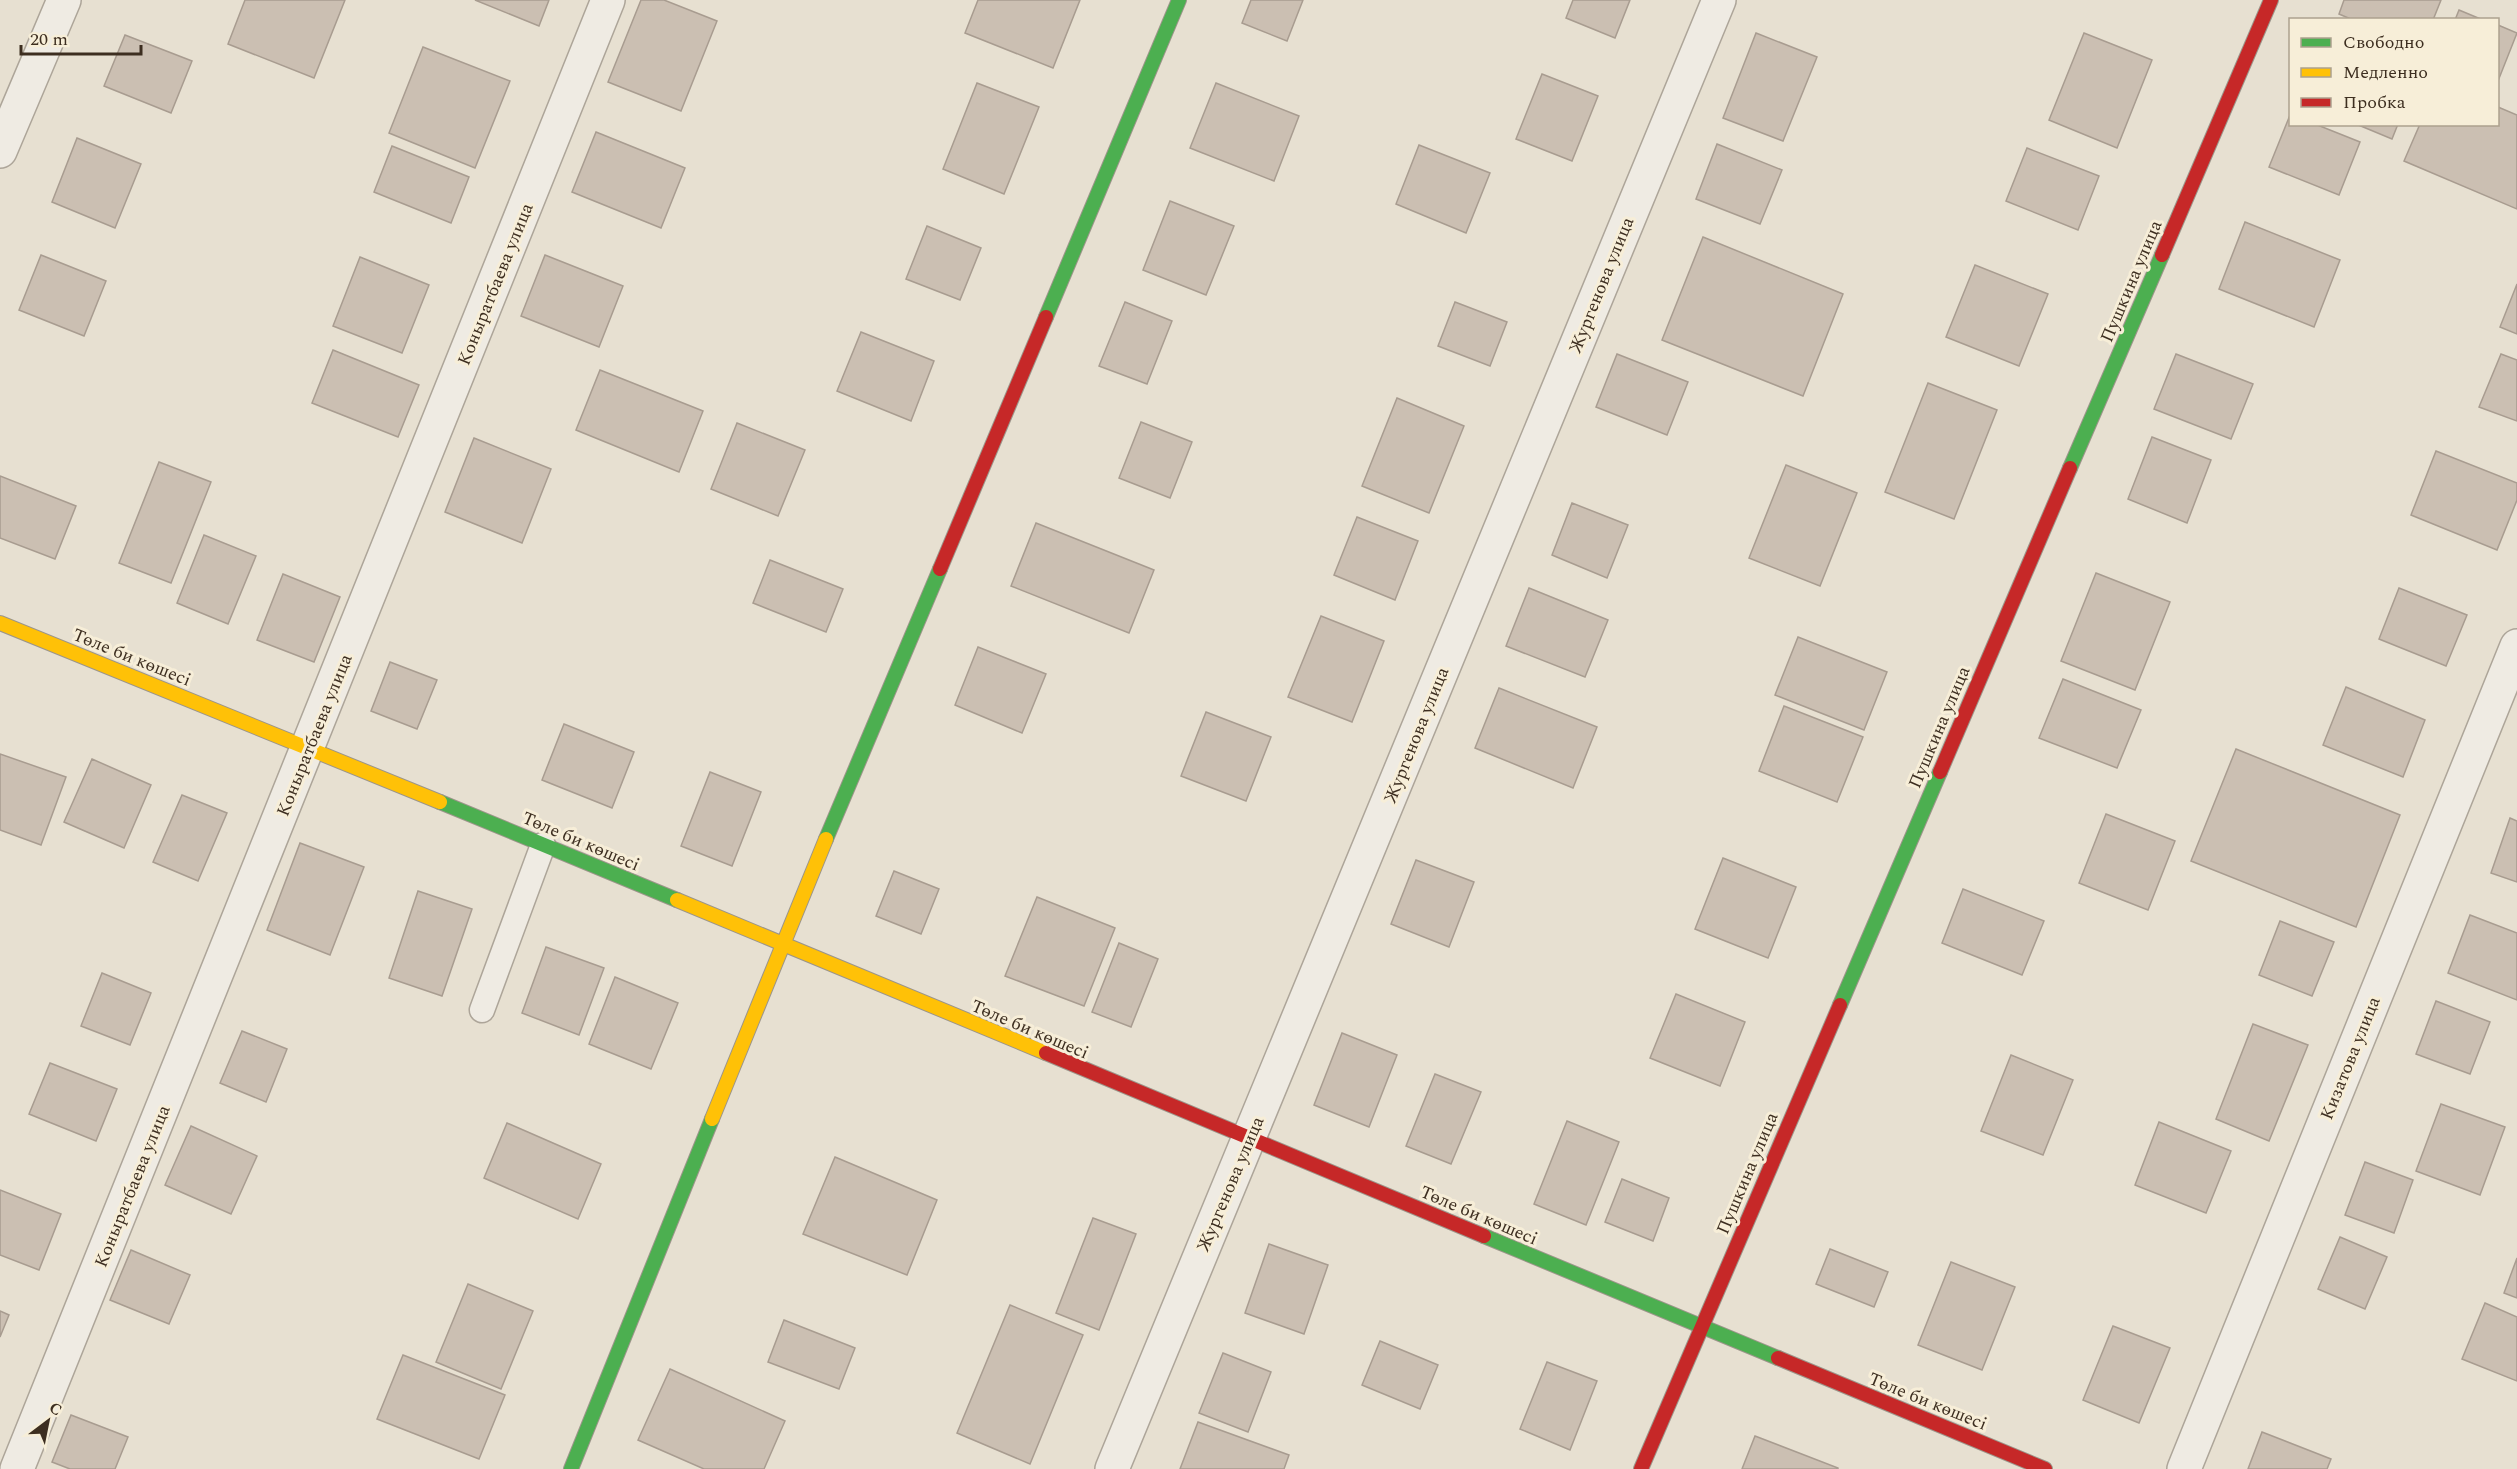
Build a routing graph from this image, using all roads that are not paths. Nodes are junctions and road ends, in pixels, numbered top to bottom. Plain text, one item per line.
1 (64, 0) edge
2 (608, 0) edge
3 (1179, 0) edge
4 (1719, 0) edge
5 (2271, 0) edge
6 (0, 151) edge
7 (0, 623) edge
8 (2517, 646) edge
9 (309, 747) junction
10 (543, 845) junction
11 (782, 945) junction
12 (482, 1010) dead end
13 (1249, 1139) junction
14 (1700, 1327) junction
15 (17, 1469) edge
16 (571, 1469) edge
17 (1112, 1469) edge
18 (1641, 1469) edge
19 (2045, 1469) edge
20 (2184, 1469) edge

1 - 6 street
2 - 9 street, Коныратбаева улица
3 - 11 street
4 - 13 street, Жургенова улица
5 - 14 street, Пушкина улица
7 - 9 street, Төле би көшесі
8 - 20 street, Кизатова улица
9 - 10 street, Төле би көшесі
9 - 15 street, Коныратбаева улица
10 - 11 street, Төле би көшесі
10 - 12 lane
11 - 13 street, Төле би көшесі
11 - 16 street
13 - 14 street, Төле би көшесі
13 - 17 street, Жургенова улица
14 - 18 street, Пушкина улица
14 - 19 street, Төле би көшесі

